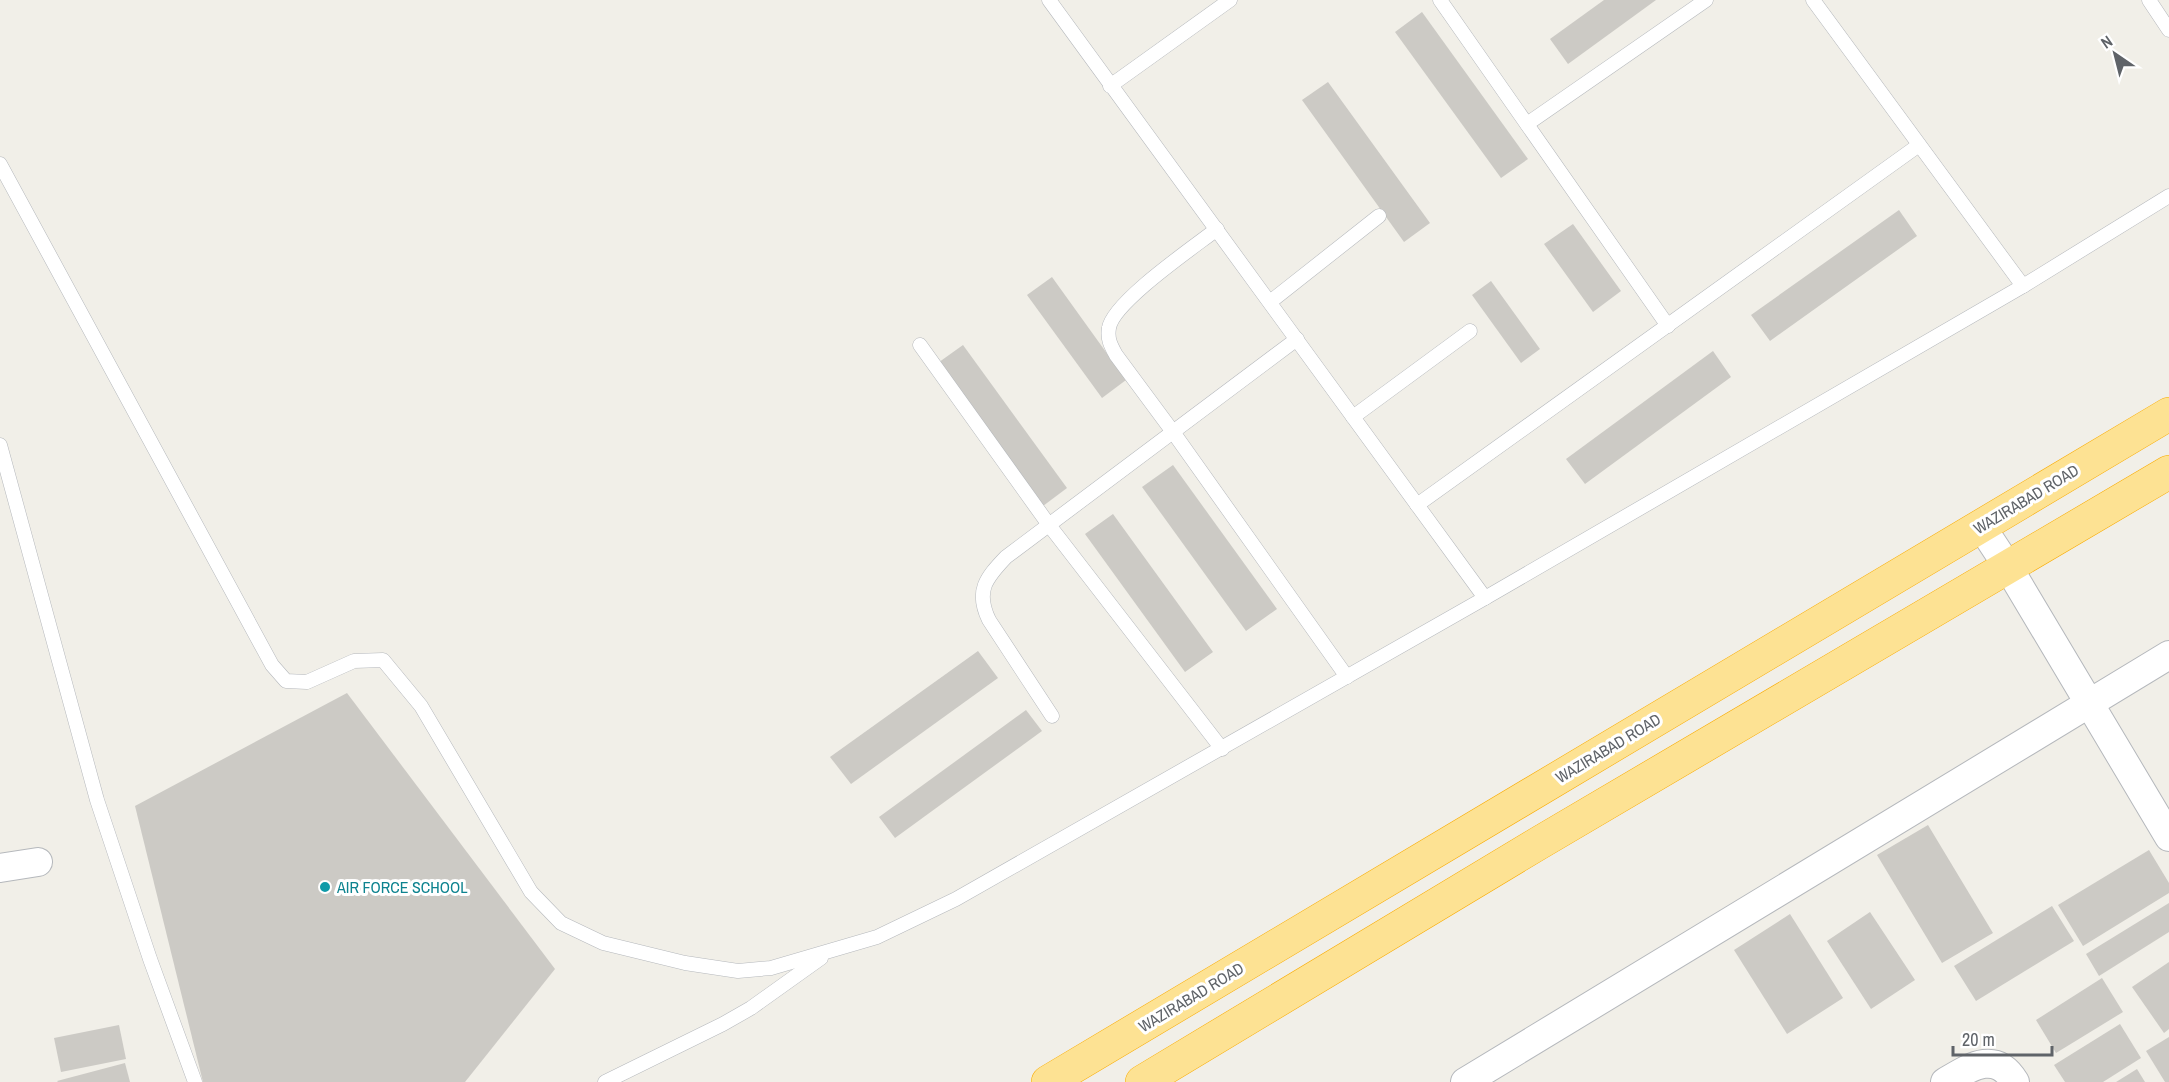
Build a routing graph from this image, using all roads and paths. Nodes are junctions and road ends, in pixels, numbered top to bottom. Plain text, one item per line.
1 (1049, 0) edge
2 (1230, 0) edge
3 (1440, 0) edge
4 (1706, 0) edge
5 (1813, 0) edge
6 (2149, 0) edge
7 (2169, 30) edge
8 (1110, 86) junction
9 (1527, 124) junction
10 (1919, 145) junction
11 (0, 164) edge
12 (2169, 196) edge
13 (1379, 216) dead end
14 (1217, 228) junction
15 (2023, 286) junction
16 (1270, 302) junction
17 (1668, 326) junction
18 (1470, 331) dead end
19 (1297, 339) junction
20 (920, 345) dead end
21 (2169, 414) edge
22 (1353, 417) junction
23 (1173, 432) junction
24 (0, 445) edge
25 (2169, 472) edge
26 (1417, 505) junction
27 (1049, 525) junction
28 (1981, 526) junction
29 (2008, 567) junction
30 (1485, 598) junction
31 (2169, 655) edge
32 (1347, 677) junction
33 (2090, 703) junction
34 (1052, 716) dead end
35 (1222, 749) junction
36 (2169, 837) edge
37 (38, 862) dead end
38 (0, 868) edge
39 (827, 953) junction
40 (195, 1082) edge
41 (605, 1082) edge
42 (1048, 1082) edge
43 (1142, 1082) edge
44 (1465, 1082) edge
45 (1946, 1082) edge
46 (2014, 1082) edge

1 - 8 lane
2 - 8 lane
3 - 9 lane
4 - 9 lane
5 - 10 lane
6 - 7 lane
8 - 14 lane
9 - 17 lane
10 - 15 lane
10 - 17 lane
11 - 39 lane
12 - 15 lane
13 - 16 lane
14 - 16 lane
14 - 23 lane
15 - 30 lane
16 - 19 lane
17 - 26 lane
18 - 22 lane
19 - 22 lane
19 - 23 lane
20 - 27 lane
21 - 28 highway, WAZIRABAD ROAD
22 - 26 lane
23 - 27 lane
23 - 32 lane
24 - 40 lane
25 - 29 highway
26 - 30 lane
27 - 34 lane
27 - 35 lane
28 - 29 street
28 - 42 highway, WAZIRABAD ROAD
29 - 33 street
29 - 43 highway
30 - 32 lane
31 - 33 street
32 - 35 lane
33 - 36 street
33 - 44 street
35 - 39 lane
37 - 38 street
39 - 41 lane
45 - 46 street

